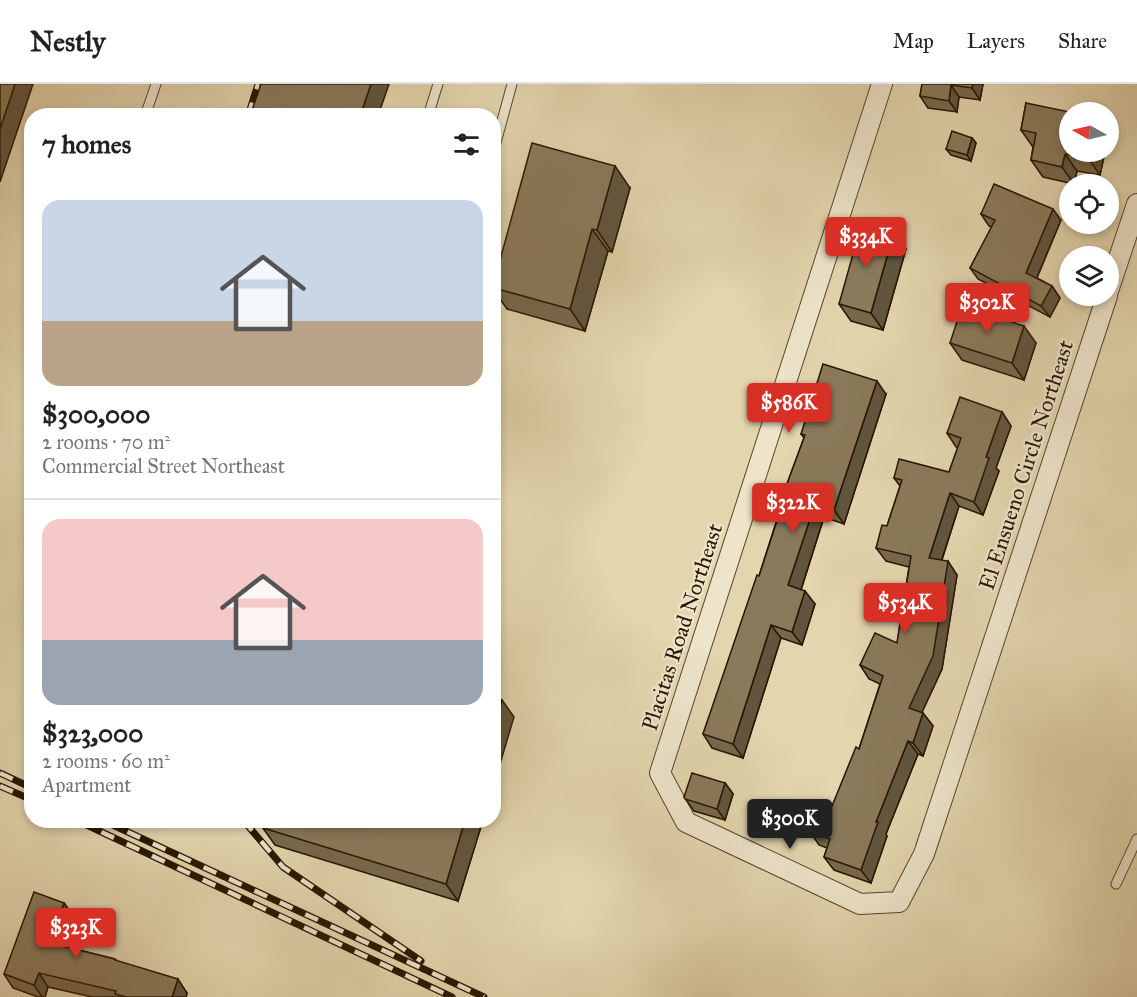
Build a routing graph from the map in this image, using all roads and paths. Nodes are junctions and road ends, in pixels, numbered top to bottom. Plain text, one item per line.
1 (156, 84) edge
2 (438, 84) edge
3 (512, 84) edge
4 (882, 84) edge
5 (148, 108) edge
6 (430, 108) edge
7 (501, 124) edge
8 (1137, 204) edge
9 (1119, 258) edge
10 (1104, 306) edge
11 (660, 773) joint
12 (1137, 839) edge
13 (1116, 884) dead end

1 - 5 lane
2 - 6 lane
3 - 7 lane
4 - 11 street, Placitas Road Northeast
8 - 9 street
10 - 11 street, El Ensueno Circle Northeast
12 - 13 lane

